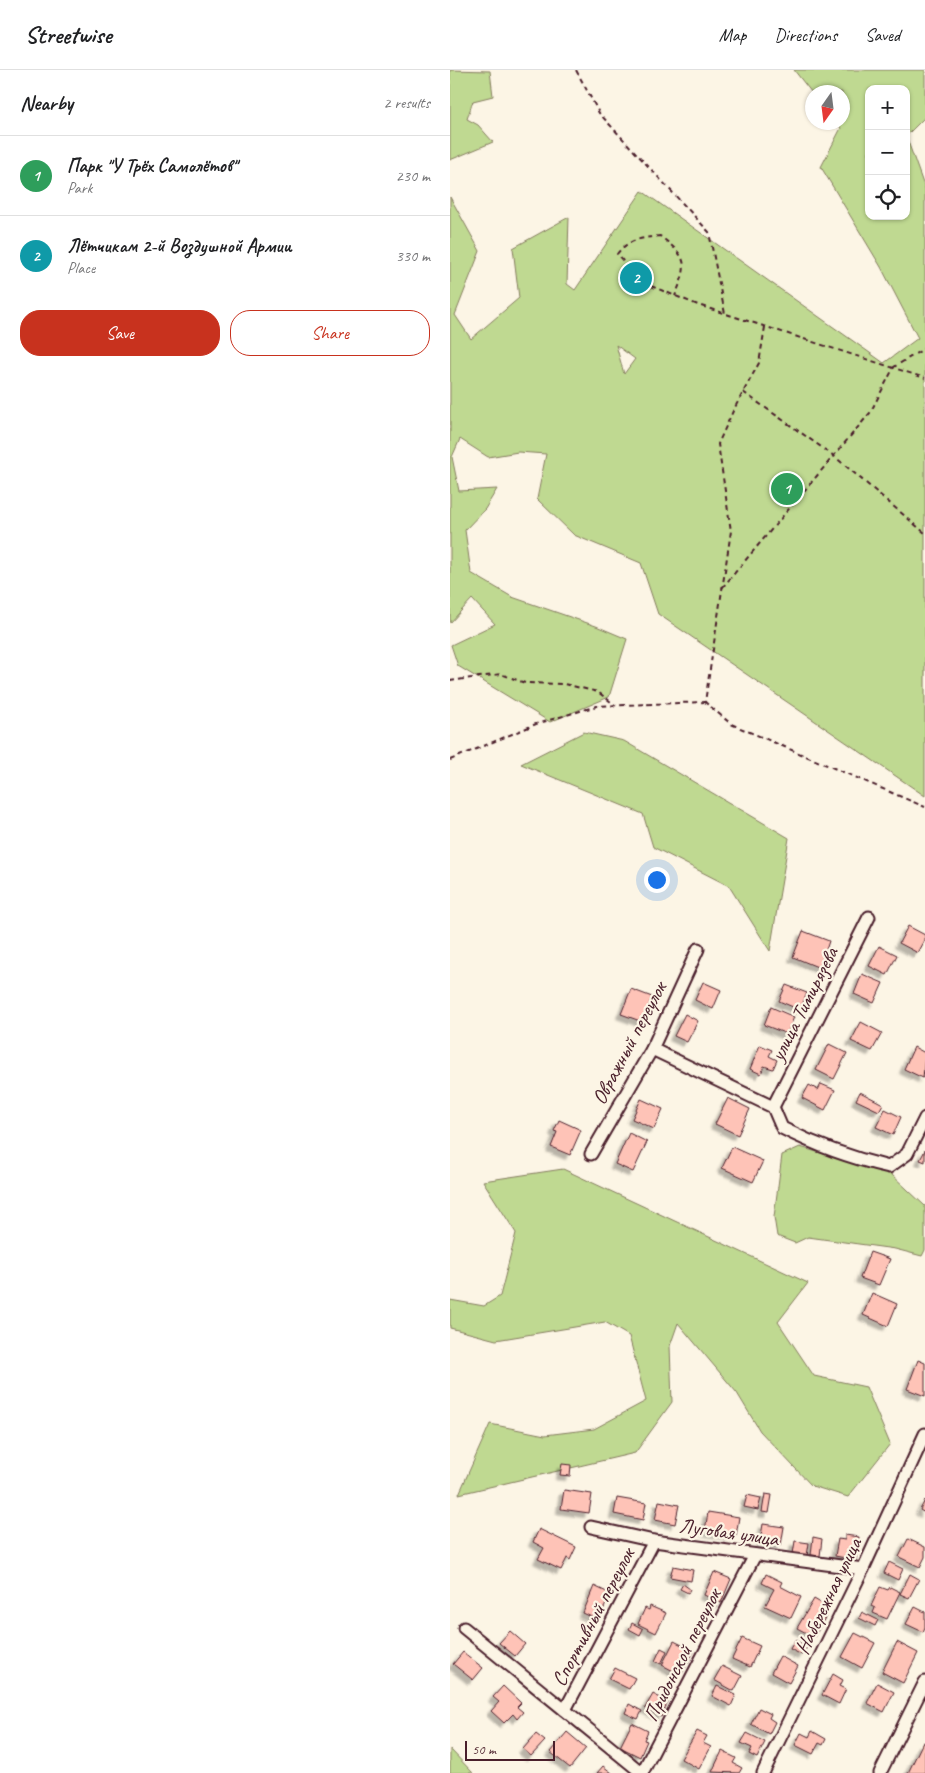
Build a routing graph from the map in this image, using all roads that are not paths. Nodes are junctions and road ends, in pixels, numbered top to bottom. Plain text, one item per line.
1 (869, 917) dead end
2 (698, 949) dead end
3 (652, 1049) junction
4 (773, 1107) junction
5 (925, 1118) edge
6 (590, 1154) dead end
7 (925, 1434) edge
8 (591, 1527) dead end
9 (654, 1541) junction
10 (755, 1555) junction
11 (863, 1569) junction
12 (464, 1628) dead end
13 (925, 1682) edge
14 (565, 1710) junction
15 (642, 1773) edge
16 (762, 1773) edge
17 (880, 1773) edge

1 - 4 street, улица Тимирязева
2 - 3 street, Овражный переулок
3 - 4 street
3 - 6 street, Овражный переулок
4 - 5 street
7 - 11 street, Набережная улица
8 - 9 street, Луговая улица
9 - 10 street, Луговая улица
9 - 14 street, Спортивный переулок
10 - 11 street, Луговая улица
10 - 15 street, Придонской переулок
11 - 16 street, Набережная улица
12 - 14 street
13 - 17 street
14 - 15 street

